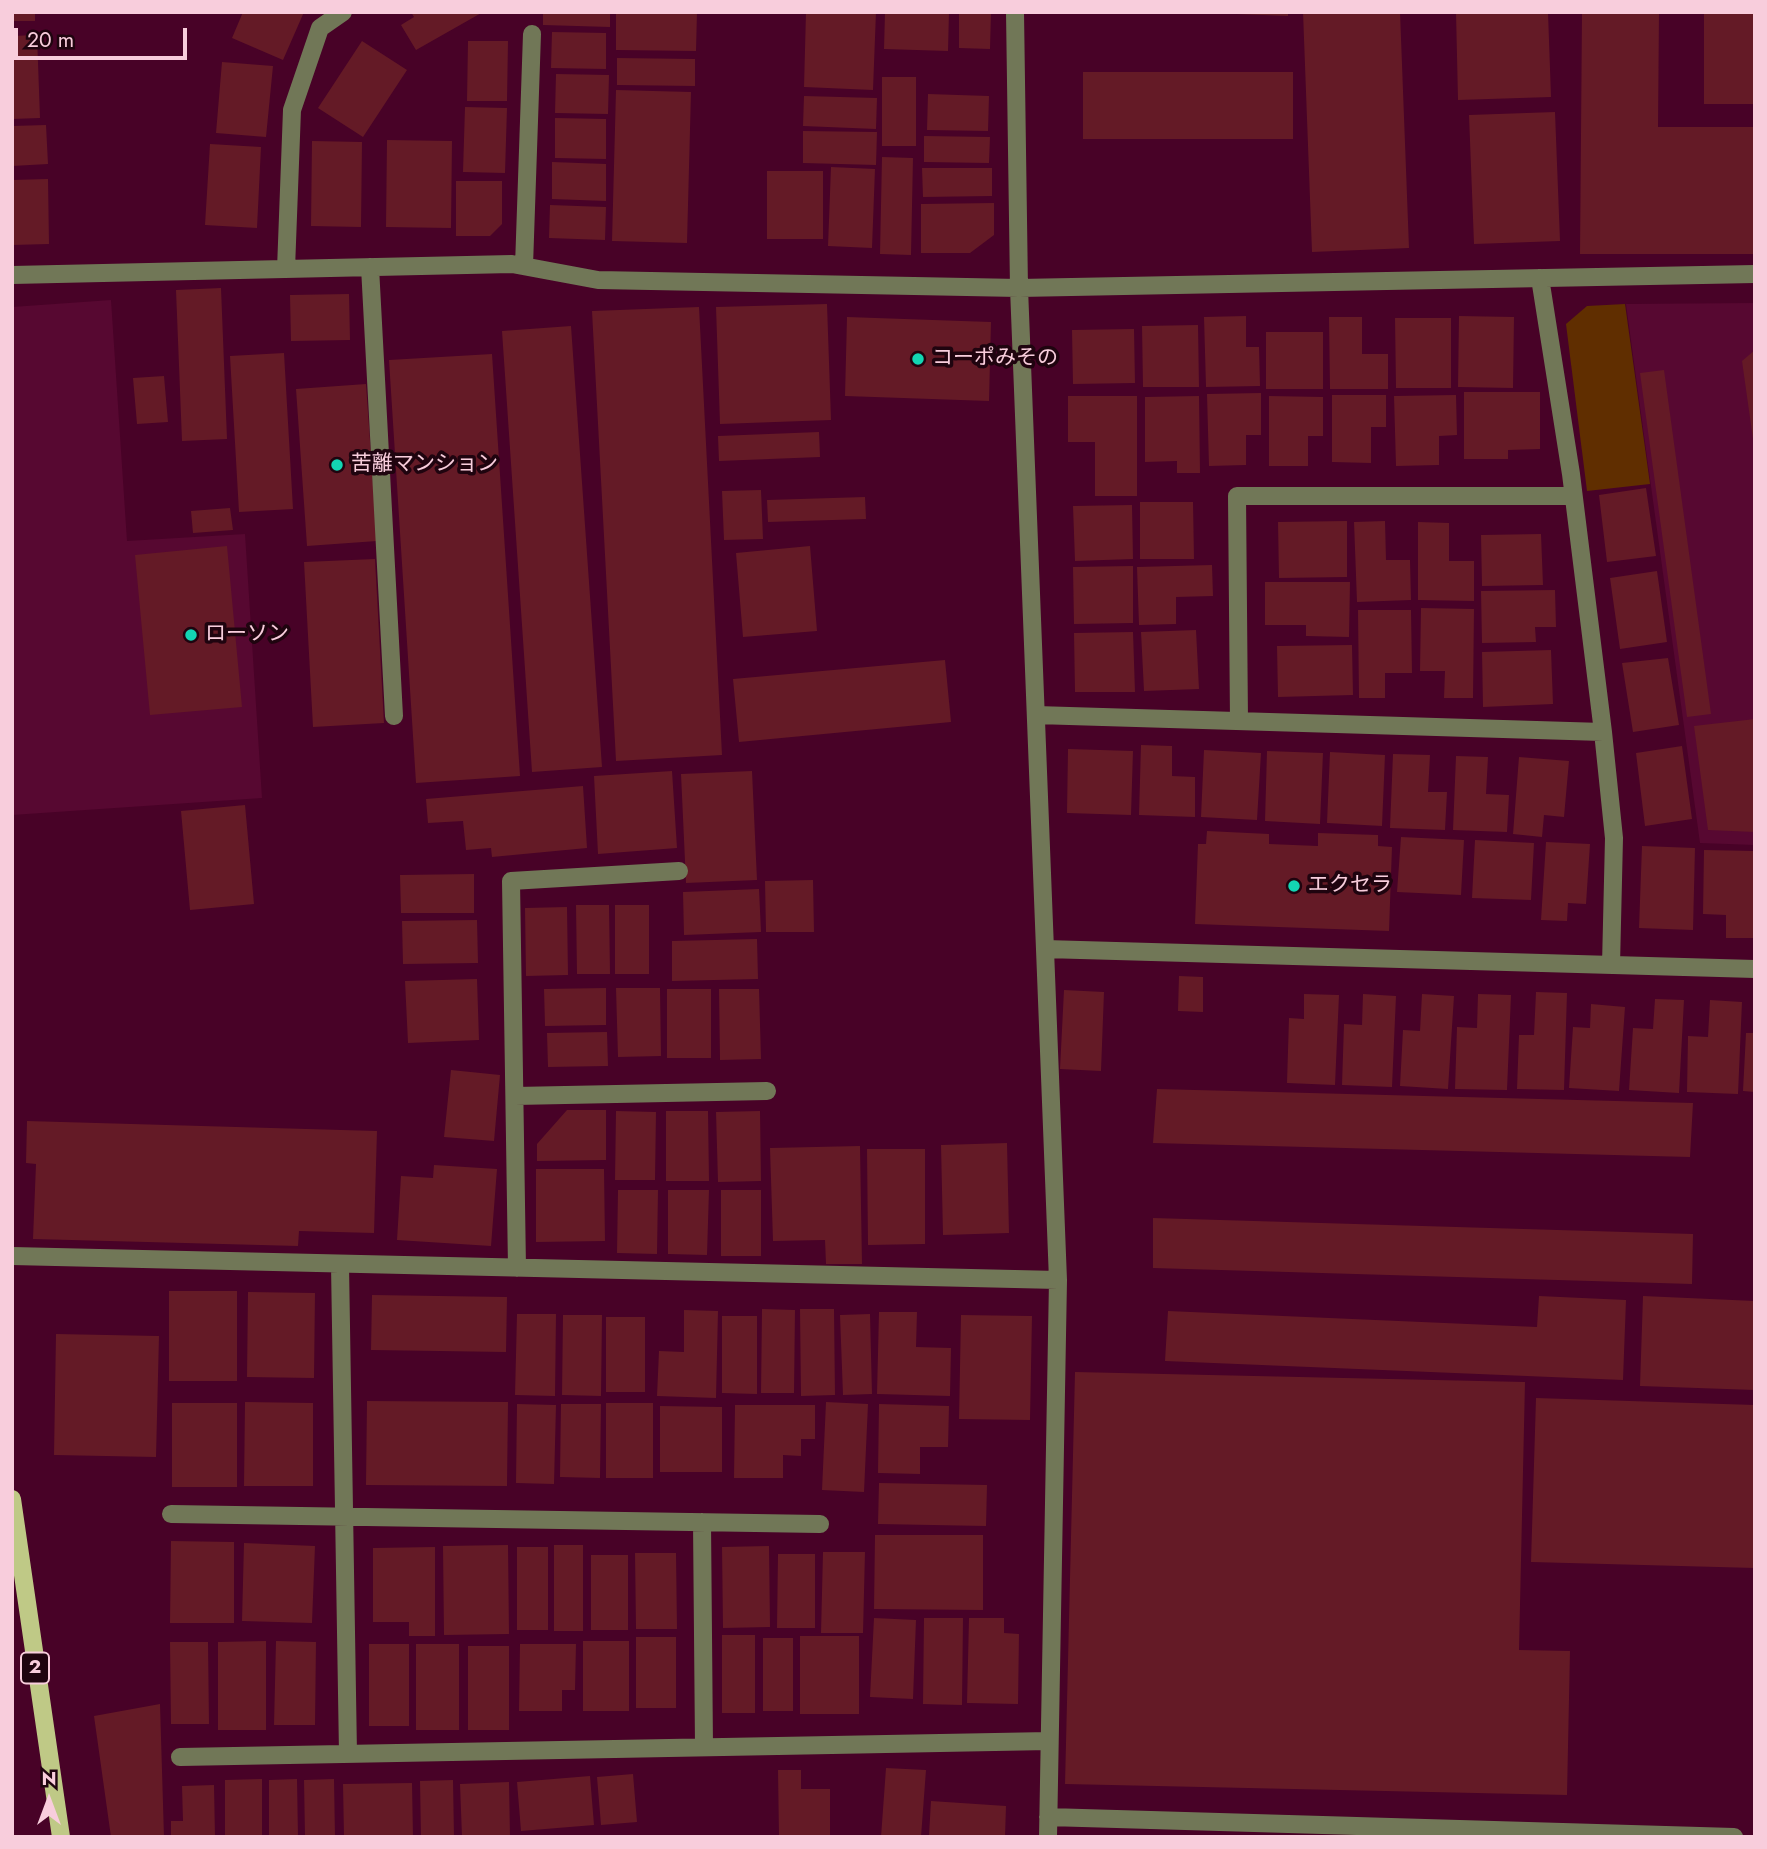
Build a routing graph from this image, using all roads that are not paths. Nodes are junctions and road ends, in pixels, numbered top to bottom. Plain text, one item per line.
1 (343, 12) edge
2 (1014, 12) edge
3 (533, 34) dead end
4 (524, 266) junction
5 (370, 267) junction
6 (286, 269) junction
7 (1755, 274) edge
8 (12, 275) edge
9 (1540, 278) junction
10 (1019, 288) junction
11 (1573, 496) junction
12 (1036, 715) junction
13 (394, 716) dead end
14 (1239, 721) junction
15 (1603, 732) junction
16 (679, 871) dead end
17 (1045, 949) junction
18 (1611, 965) junction
19 (1755, 969) edge
20 (767, 1091) dead end
21 (515, 1096) junction
22 (12, 1256) edge
23 (340, 1265) junction
24 (517, 1268) junction
25 (1058, 1280) junction
26 (12, 1499) edge
27 (171, 1514) dead end
28 (342, 1517) junction
29 (702, 1522) junction
30 (820, 1524) dead end
31 (1049, 1741) junction
32 (704, 1747) junction
33 (348, 1754) junction
34 (180, 1757) dead end
35 (1048, 1817) junction
36 (61, 1837) edge
37 (1048, 1837) edge
38 (1734, 1837) edge

1 - 6 street
2 - 10 street
3 - 4 street
4 - 5 street
4 - 10 street
5 - 6 street
5 - 13 street
6 - 8 street
7 - 9 street
9 - 10 street
9 - 11 street
10 - 12 street
11 - 14 street
11 - 15 street
12 - 14 street
12 - 17 street
14 - 15 street
15 - 18 street
16 - 21 street
17 - 18 street
17 - 25 street
18 - 19 street
20 - 21 street
21 - 24 street
22 - 23 street
23 - 24 street
23 - 28 street
24 - 25 street
25 - 31 street
26 - 36 main road, 2
27 - 28 street
28 - 29 street
28 - 33 street
29 - 30 street
29 - 32 street
31 - 32 street
31 - 35 street
32 - 33 street
33 - 34 street
35 - 37 street
35 - 38 street

